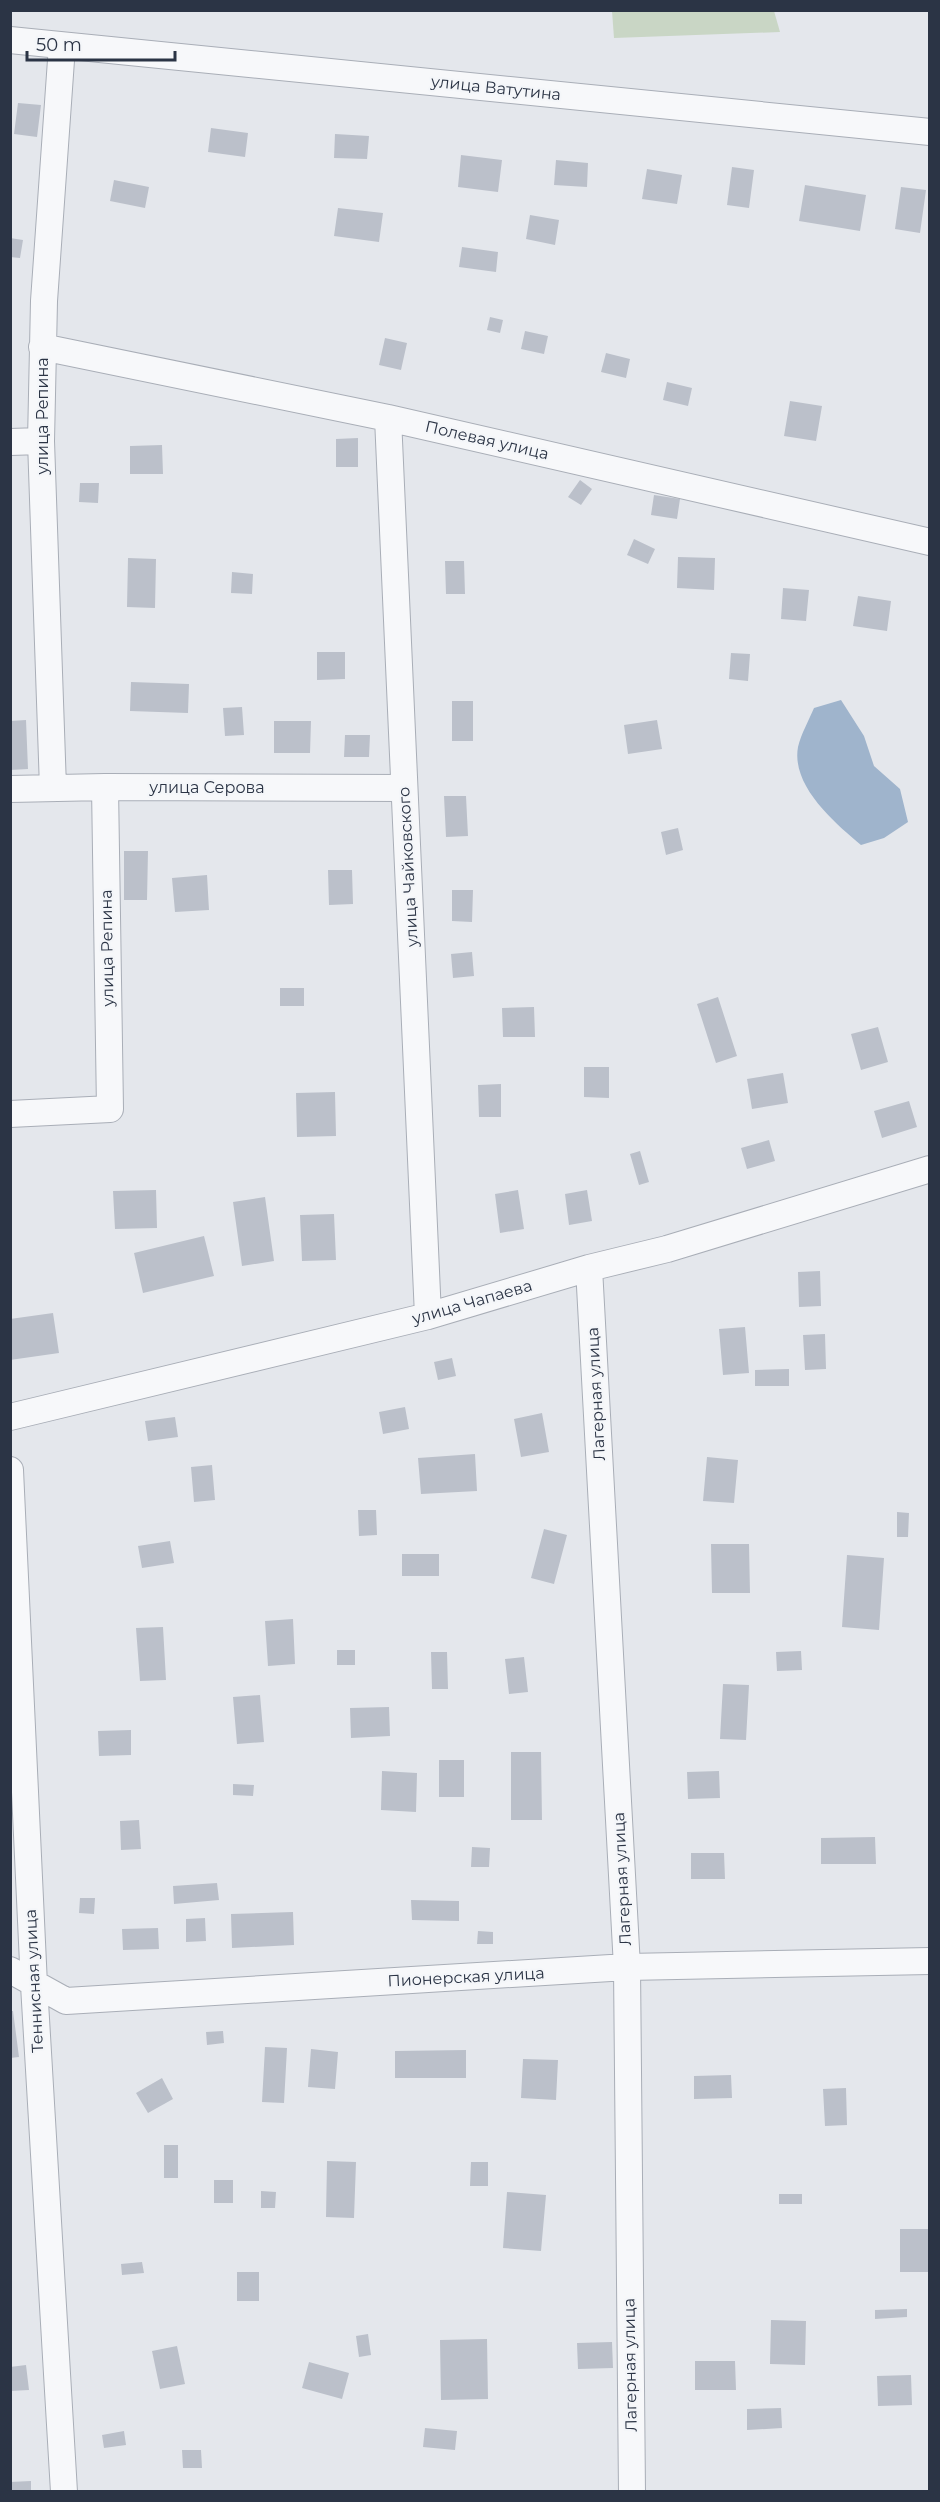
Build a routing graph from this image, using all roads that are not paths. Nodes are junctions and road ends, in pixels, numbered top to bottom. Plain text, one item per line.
1 (10, 40) edge
2 (62, 46) junction
3 (930, 132) edge
4 (42, 347) junction
5 (388, 417) junction
6 (10, 442) edge
7 (42, 454) junction
8 (930, 542) edge
9 (105, 787) junction
10 (53, 788) junction
11 (404, 788) junction
12 (10, 789) edge
13 (10, 1114) edge
14 (930, 1169) edge
15 (589, 1268) junction
16 (428, 1316) junction
17 (10, 1417) edge
18 (10, 1470) edge
19 (930, 1961) edge
20 (627, 1967) junction
21 (10, 1970) edge
22 (34, 1985) junction
23 (63, 2492) edge
24 (632, 2492) edge

1 - 2 street, улица Ватутина
2 - 3 street, улица Ватутина
2 - 4 street, улица Репина
4 - 5 street, Полевая улица
4 - 7 street, улица Репина
5 - 8 street, Полевая улица
5 - 11 street, улица Чайковского
6 - 7 street
7 - 10 street, улица Репина
9 - 10 street, улица Серова
9 - 11 street, улица Серова
9 - 13 street, улица Репина
10 - 12 street, улица Серова
11 - 16 street, улица Чайковского
14 - 15 street, улица Чапаева
15 - 16 street, улица Чапаева
15 - 20 street, Лагерная улица
16 - 17 street, улица Чапаева
18 - 22 street, Теннисная улица
19 - 20 street, Пионерская улица
20 - 22 street, Пионерская улица
20 - 24 street, Лагерная улица
21 - 22 street, Пионерская улица
22 - 23 street, Теннисная улица

